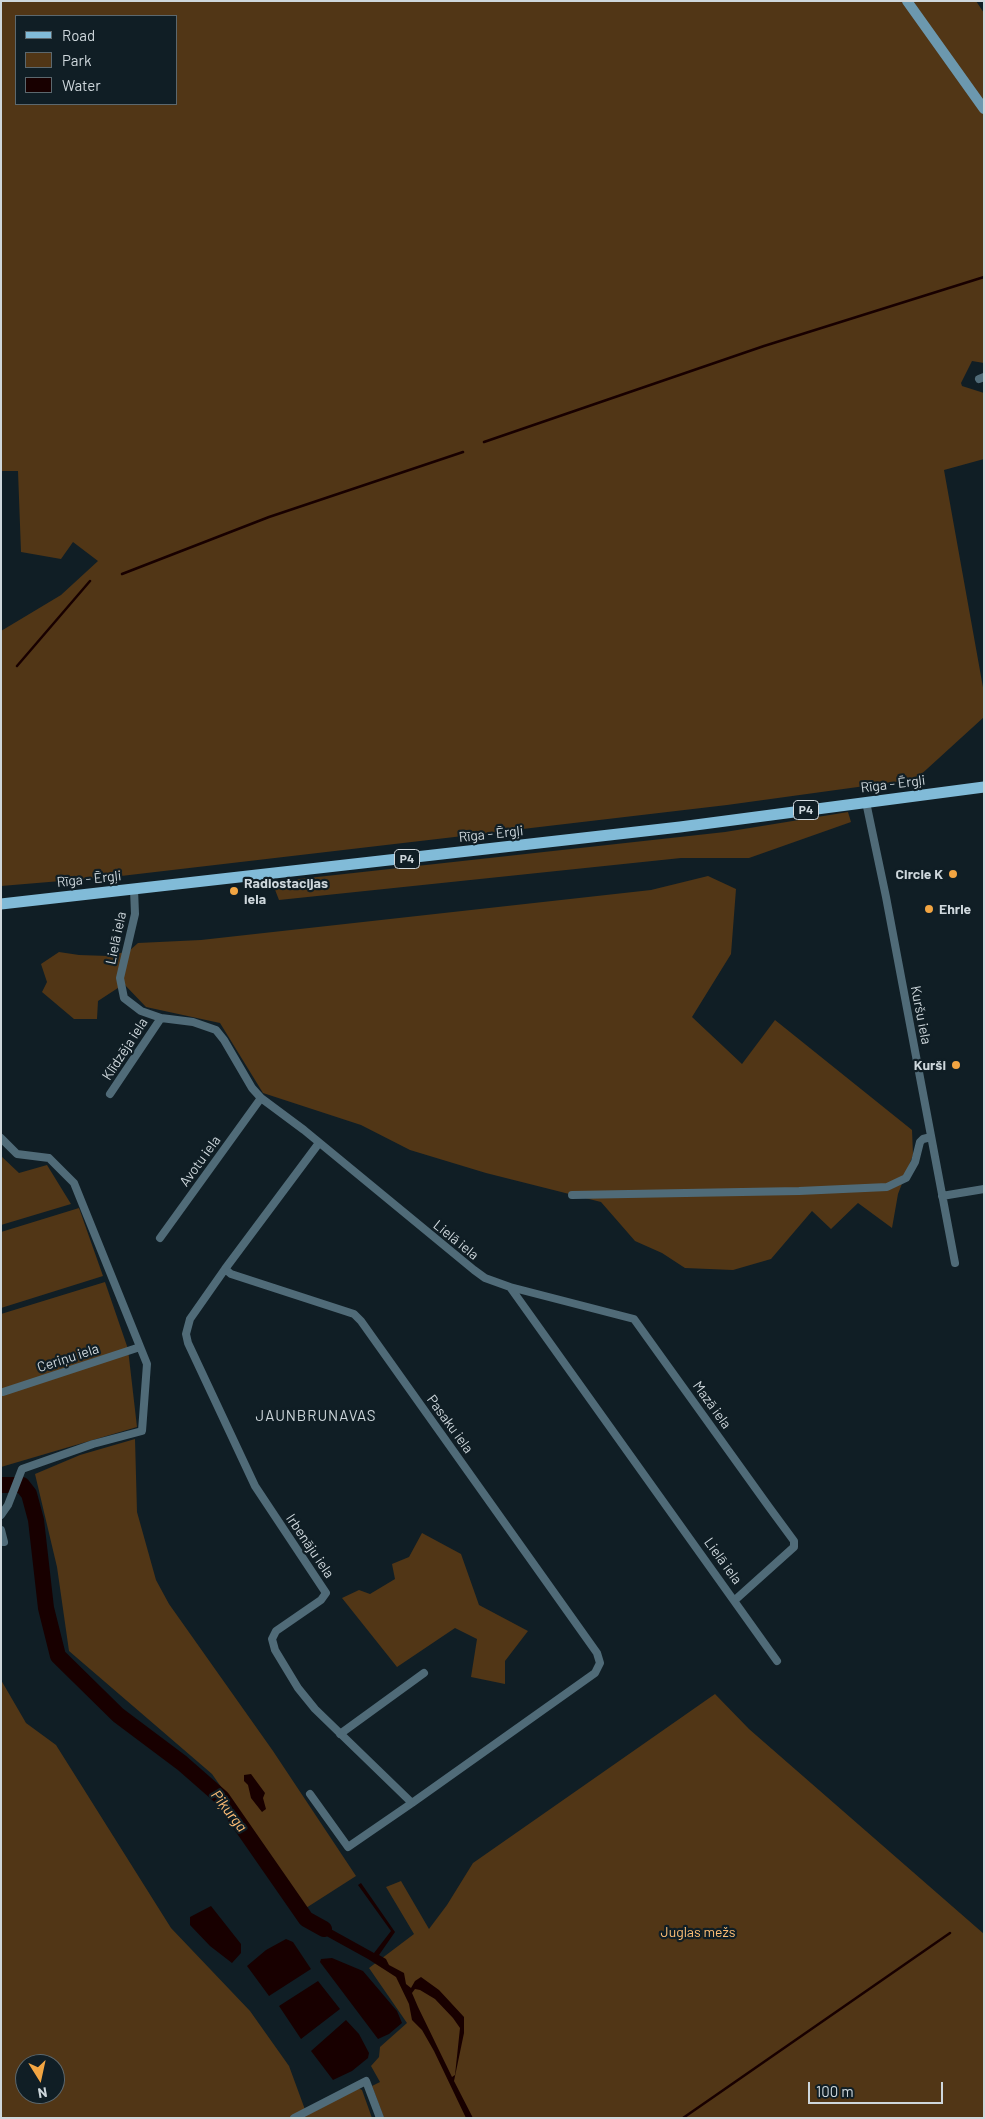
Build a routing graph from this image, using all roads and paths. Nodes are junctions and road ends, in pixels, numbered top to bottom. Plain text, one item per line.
1 (907, 1) edge
2 (984, 109) edge
3 (984, 787) edge
4 (866, 802) junction
5 (134, 889) junction
6 (1, 904) edge
7 (161, 1018) junction
8 (110, 1094) dead end
9 (261, 1098) junction
10 (931, 1137) junction
11 (1, 1138) edge
12 (319, 1143) junction
13 (984, 1189) edge
14 (572, 1195) dead end
15 (942, 1196) junction
16 (160, 1238) dead end
17 (955, 1263) dead end
18 (225, 1269) junction
19 (510, 1287) junction
20 (140, 1347) junction
21 (3, 1392) dead end
22 (1, 1515) edge
23 (1, 1530) edge
24 (4, 1542) dead end
25 (735, 1600) junction
26 (777, 1661) dead end
27 (424, 1673) dead end
28 (340, 1734) junction
29 (310, 1794) dead end
30 (412, 1803) junction
31 (294, 2118) edge
32 (380, 2118) edge

1 - 2 main road
3 - 4 main road, Rīga - Ērgļi / P4
4 - 5 main road, Rīga - Ērgļi / P4
4 - 10 street, Kuršu iela
5 - 6 main road, Rīga - Ērgļi / P4
5 - 7 street, Lielā iela
7 - 8 street, Klīdzēja iela
7 - 9 street, Lielā iela
9 - 12 street, Lielā iela
9 - 16 street, Avotu iela
10 - 14 street
10 - 15 street, Kuršu iela
11 - 20 street
12 - 18 street, Irbenāju iela
12 - 19 street, Lielā iela
13 - 15 street
15 - 17 street, Kuršu iela
18 - 28 street, Irbenāju iela
18 - 30 street, Pasaku iela
19 - 25 street, Lielā iela
19 - 25 street, Mazā iela
20 - 21 street, Ceriņu iela
20 - 22 street
23 - 24 street
25 - 26 street, Lielā iela
27 - 28 street
28 - 30 street, Irbenāju iela
29 - 30 street
31 - 32 street

